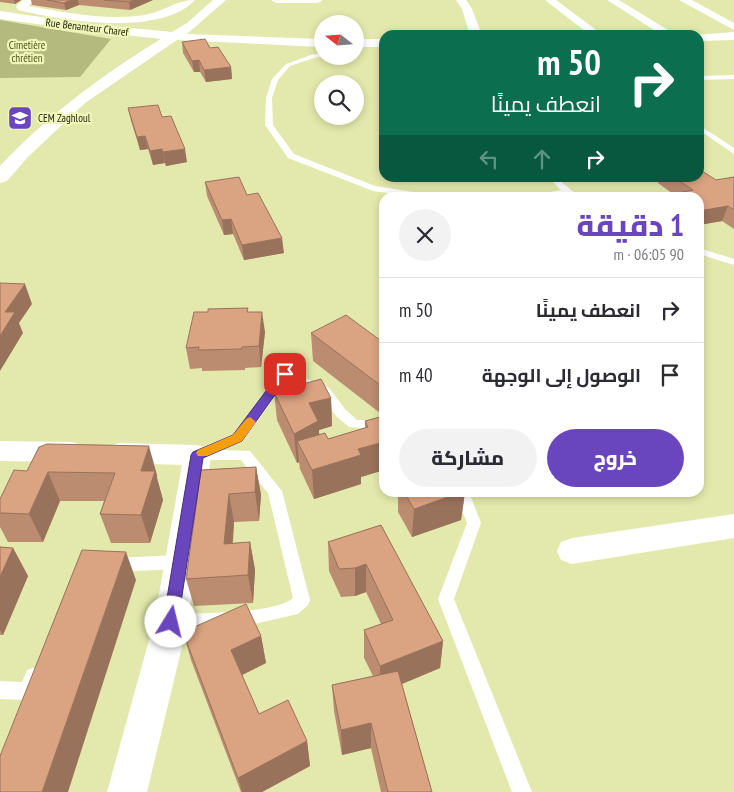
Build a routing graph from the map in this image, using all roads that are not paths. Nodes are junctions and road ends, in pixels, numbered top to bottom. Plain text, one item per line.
1 (30, 0) edge
2 (190, 0) edge
3 (209, 0) edge
4 (220, 0) edge
5 (276, 0) edge
6 (318, 0) edge
7 (461, 0) edge
8 (550, 0) edge
9 (612, 0) edge
10 (684, 0) edge
11 (86, 5) dead end
12 (0, 15) edge
13 (71, 16) junction
14 (192, 22) junction
15 (734, 27) edge
16 (474, 30) edge
17 (590, 30) edge
18 (662, 30) edge
19 (122, 32) junction
20 (734, 36) edge
21 (174, 37) junction
22 (704, 37) edge
23 (314, 38) edge
24 (364, 38) edge
25 (379, 38) edge
26 (217, 39) junction
27 (314, 43) edge
28 (364, 43) edge
29 (379, 43) edge
30 (146, 54) junction
31 (314, 56) edge
32 (704, 72) edge
33 (731, 77) edge
34 (704, 78) edge
35 (704, 131) edge
36 (734, 152) edge
37 (0, 177) edge
38 (557, 182) edge
39 (402, 192) edge
40 (568, 192) edge
41 (704, 253) edge
42 (734, 262) edge
43 (379, 425) edge
44 (0, 452) edge
45 (197, 455) junction
46 (464, 497) edge
47 (734, 526) edge
48 (572, 551) dead end
49 (180, 562) junction
50 (101, 565) edge
51 (171, 622) junction
52 (38, 664) edge
53 (0, 690) edge
54 (127, 792) edge
55 (522, 792) edge

1 - 13 street
2 - 13 street
3 - 14 main road
4 - 14 main road
5 - 6 street
7 - 16 street
8 - 17 street
9 - 18 street
10 - 15 street
11 - 13 street
12 - 19 main road, Rue Benanteur Charef
14 - 19 main road
14 - 21 main road
14 - 26 main road
19 - 21 main road, Rue Benanteur Charef
19 - 30 main road
20 - 22 main road
21 - 26 main road, Rue Benanteur Charef
21 - 30 main road
23 - 26 main road, Rue Benanteur Charef
24 - 25 main road
26 - 27 main road, Rue Benanteur Charef
26 - 30 main road
28 - 29 main road
30 - 37 main road
31 - 39 lane
32 - 33 lane
33 - 34 lane
35 - 36 lane
38 - 40 lane
41 - 42 lane
43 - 45 lane
44 - 45 street
45 - 49 street
45 - 51 lane
46 - 55 lane
47 - 48 street
49 - 50 lane
49 - 51 street
51 - 54 street
52 - 53 lane

